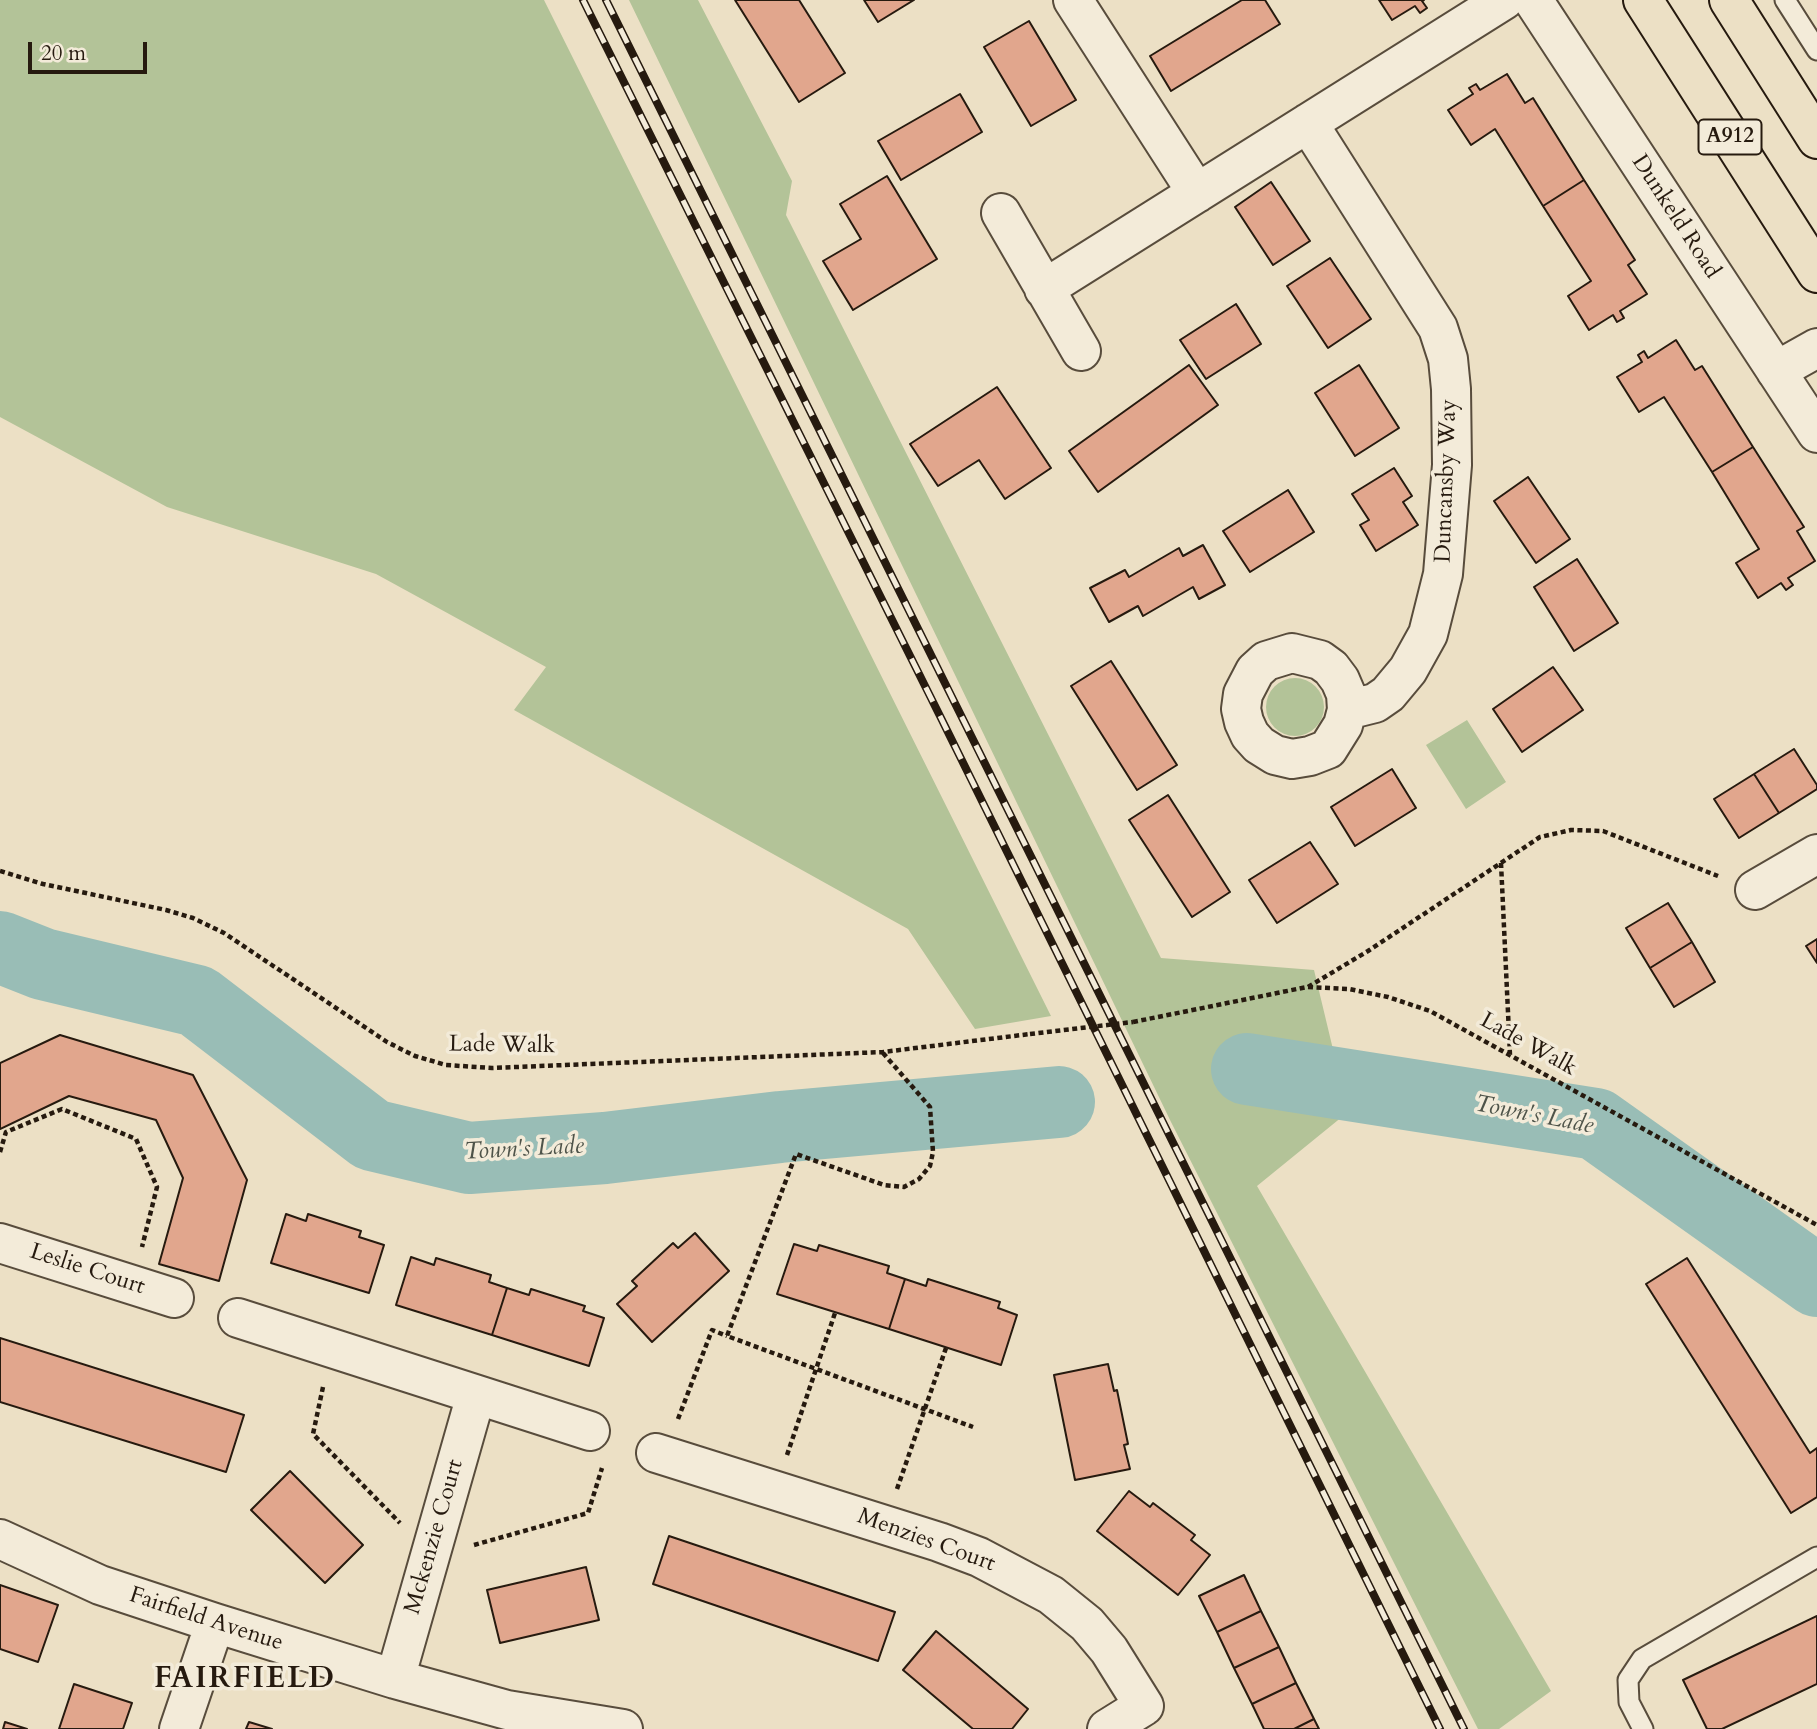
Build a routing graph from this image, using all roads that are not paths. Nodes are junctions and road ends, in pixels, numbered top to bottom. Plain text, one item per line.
1 (1073, 0) edge
2 (1504, 0) edge
3 (1533, 0) edge
4 (1643, 0) edge
5 (1729, 0) edge
6 (1785, 0) edge
7 (1817, 50) edge
8 (1308, 123) junction
9 (1817, 139) edge
10 (1197, 193) junction
11 (1001, 213) dead end
12 (1817, 273) edge
13 (1044, 289) junction
14 (1817, 348) edge
15 (1080, 351) dead end
16 (1776, 371) junction
17 (1817, 433) edge
18 (1347, 710) dead end
19 (1817, 854) edge
20 (1755, 890) road end
21 (0, 1243) edge
22 (174, 1298) dead end
23 (238, 1318) dead end
24 (476, 1395) junction
25 (590, 1431) dead end
26 (660, 1455) road end
27 (0, 1539) edge
28 (1817, 1557) edge
29 (215, 1623) junction
30 (395, 1679) junction
31 (1151, 1718) edge
32 (179, 1729) edge
33 (623, 1729) edge
34 (1107, 1729) edge
35 (1643, 1729) edge

1 - 10 street
2 - 8 street
3 - 16 street, Dunkeld Road
4 - 12 main road, A912
5 - 9 main road
6 - 7 lane
8 - 10 street
8 - 18 street, Duncansby Way
10 - 13 street
11 - 13 street
13 - 15 street
14 - 16 street
16 - 17 street, Dunkeld Road
19 - 20 street
21 - 22 street, Leslie Court
23 - 24 street
24 - 25 street
24 - 30 street, Mckenzie Court
26 - 31 street, Menzies Court
27 - 29 street, Fairfield Avenue
28 - 35 lane
29 - 30 street, Fairfield Avenue
29 - 32 street
30 - 33 street, Fairfield Avenue
31 - 34 street, Menzies Court

